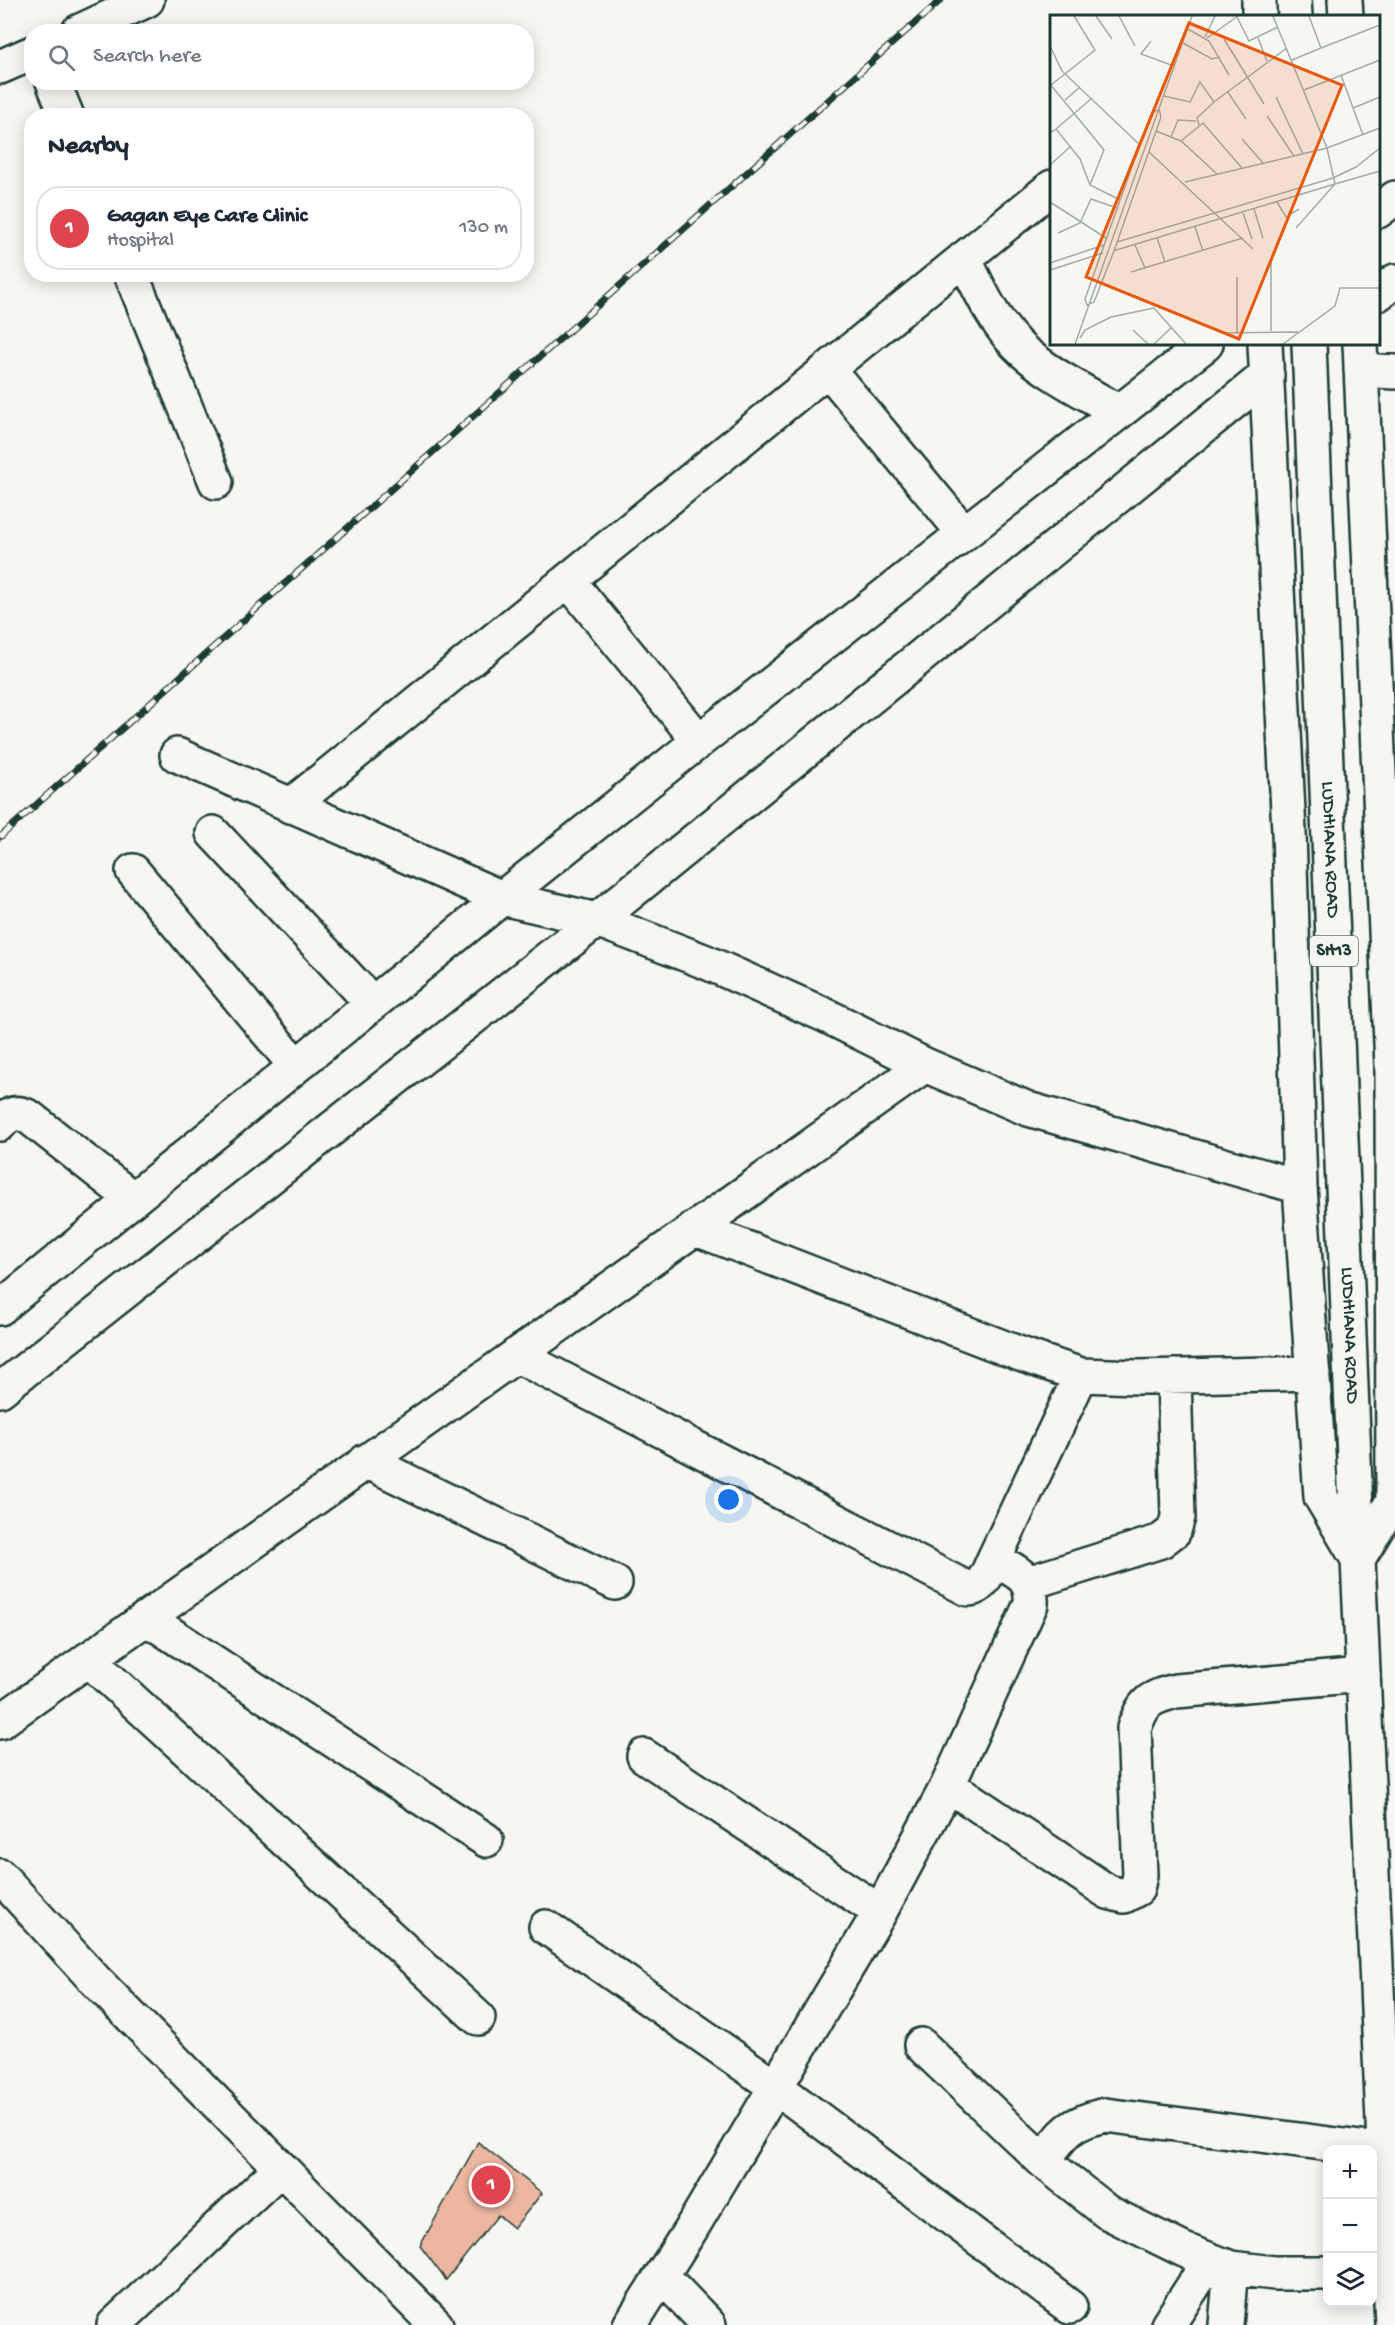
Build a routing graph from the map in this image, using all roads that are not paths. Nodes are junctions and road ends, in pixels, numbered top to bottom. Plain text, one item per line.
1 (147, 0) edge
2 (1294, 0) edge
3 (1345, 0) edge
4 (1295, 15) edge
5 (1346, 15) edge
6 (95, 24) edge
7 (24, 56) edge
8 (0, 67) edge
9 (56, 90) edge
10 (64, 108) edge
11 (1050, 189) edge
12 (1395, 198) edge
13 (1380, 209) edge
14 (964, 258) junction
15 (1395, 281) edge
16 (134, 282) edge
17 (1380, 292) edge
18 (1205, 345) edge
19 (1310, 345) edge
20 (1360, 357) edge
21 (1266, 359) edge
22 (828, 369) junction
23 (1395, 372) edge
24 (1119, 412) junction
25 (216, 482) dead end
26 (964, 534) junction
27 (568, 580) junction
28 (1384, 644) edge
29 (1386, 714) edge
30 (699, 741) junction
31 (177, 755) dead end
32 (290, 806) junction
33 (213, 833) dead end
34 (133, 871) dead end
35 (502, 898) junction
36 (597, 921) junction
37 (372, 1003) junction
38 (925, 1065) junction
39 (296, 1066) junction
40 (0, 1124) edge
41 (1300, 1187) junction
42 (133, 1199) junction
43 (1394, 1217) edge
44 (694, 1228) junction
45 (0, 1308) edge
46 (516, 1355) junction
47 (1313, 1373) junction
48 (1081, 1374) junction
49 (1174, 1376) junction
50 (0, 1390) edge
51 (366, 1461) junction
52 (1358, 1558) junction
53 (994, 1560) junction
54 (1028, 1582) junction
55 (615, 1583) dead end
56 (146, 1618) junction
57 (88, 1659) junction
58 (1363, 1675) junction
59 (0, 1722) edge
60 (644, 1756) dead end
61 (948, 1785) junction
62 (486, 1840) dead end
63 (0, 1876) edge
64 (880, 1912) junction
65 (546, 1927) dead end
66 (1385, 1940) edge
67 (478, 2018) dead end
68 (921, 2045) dead end
69 (776, 2087) junction
70 (1384, 2151) junction
71 (1043, 2161) junction
72 (281, 2168) junction
73 (1220, 2264) junction
74 (1323, 2273) edge
75 (1381, 2274) edge
76 (662, 2276) junction
77 (1070, 2307) dead end
78 (114, 2325) edge
79 (436, 2325) edge
80 (630, 2325) edge
81 (709, 2325) edge
82 (1168, 2325) edge
83 (1226, 2325) edge
84 (1392, 2325) edge

1 - 6 street
2 - 4 street
3 - 5 street
7 - 8 street
9 - 10 street
11 - 14 street
12 - 13 street
14 - 22 street
14 - 24 street
15 - 17 street
16 - 25 street
18 - 24 street
19 - 52 street, LUDHIANA ROAD / SH13
20 - 23 street
20 - 28 street
21 - 36 street
21 - 41 street
22 - 26 street
22 - 27 street
24 - 26 street
26 - 30 street
27 - 30 street
27 - 32 street
28 - 29 street
29 - 43 street
30 - 35 street
31 - 32 street
32 - 35 street
33 - 37 street
34 - 39 street
35 - 36 street
35 - 37 street
36 - 38 street
36 - 50 street
37 - 39 street
38 - 41 street
38 - 44 street
39 - 42 street
40 - 42 street
41 - 47 street
42 - 45 street
43 - 52 street
44 - 46 street
44 - 48 street
46 - 51 street
46 - 53 street
47 - 49 street
47 - 52 street
48 - 49 street
48 - 53 street
49 - 54 street
51 - 55 street
51 - 56 street
52 - 58 street, LUDHIANA ROAD / SH13
53 - 54 street
54 - 61 street
56 - 57 street
56 - 62 street
57 - 59 street
57 - 67 street
58 - 61 street
58 - 66 street, LUDHIANA ROAD / SH13
60 - 64 street
61 - 64 street
63 - 72 street
64 - 69 street
65 - 69 street
66 - 70 street, LUDHIANA ROAD / SH13
68 - 71 street
69 - 76 street
69 - 77 street
70 - 71 street
70 - 75 street, LUDHIANA ROAD / SH13
71 - 73 street
72 - 78 street
72 - 79 street
73 - 74 street
73 - 82 street
73 - 83 street
75 - 84 street, LUDHIANA ROAD / SH13
76 - 80 street
76 - 81 street

